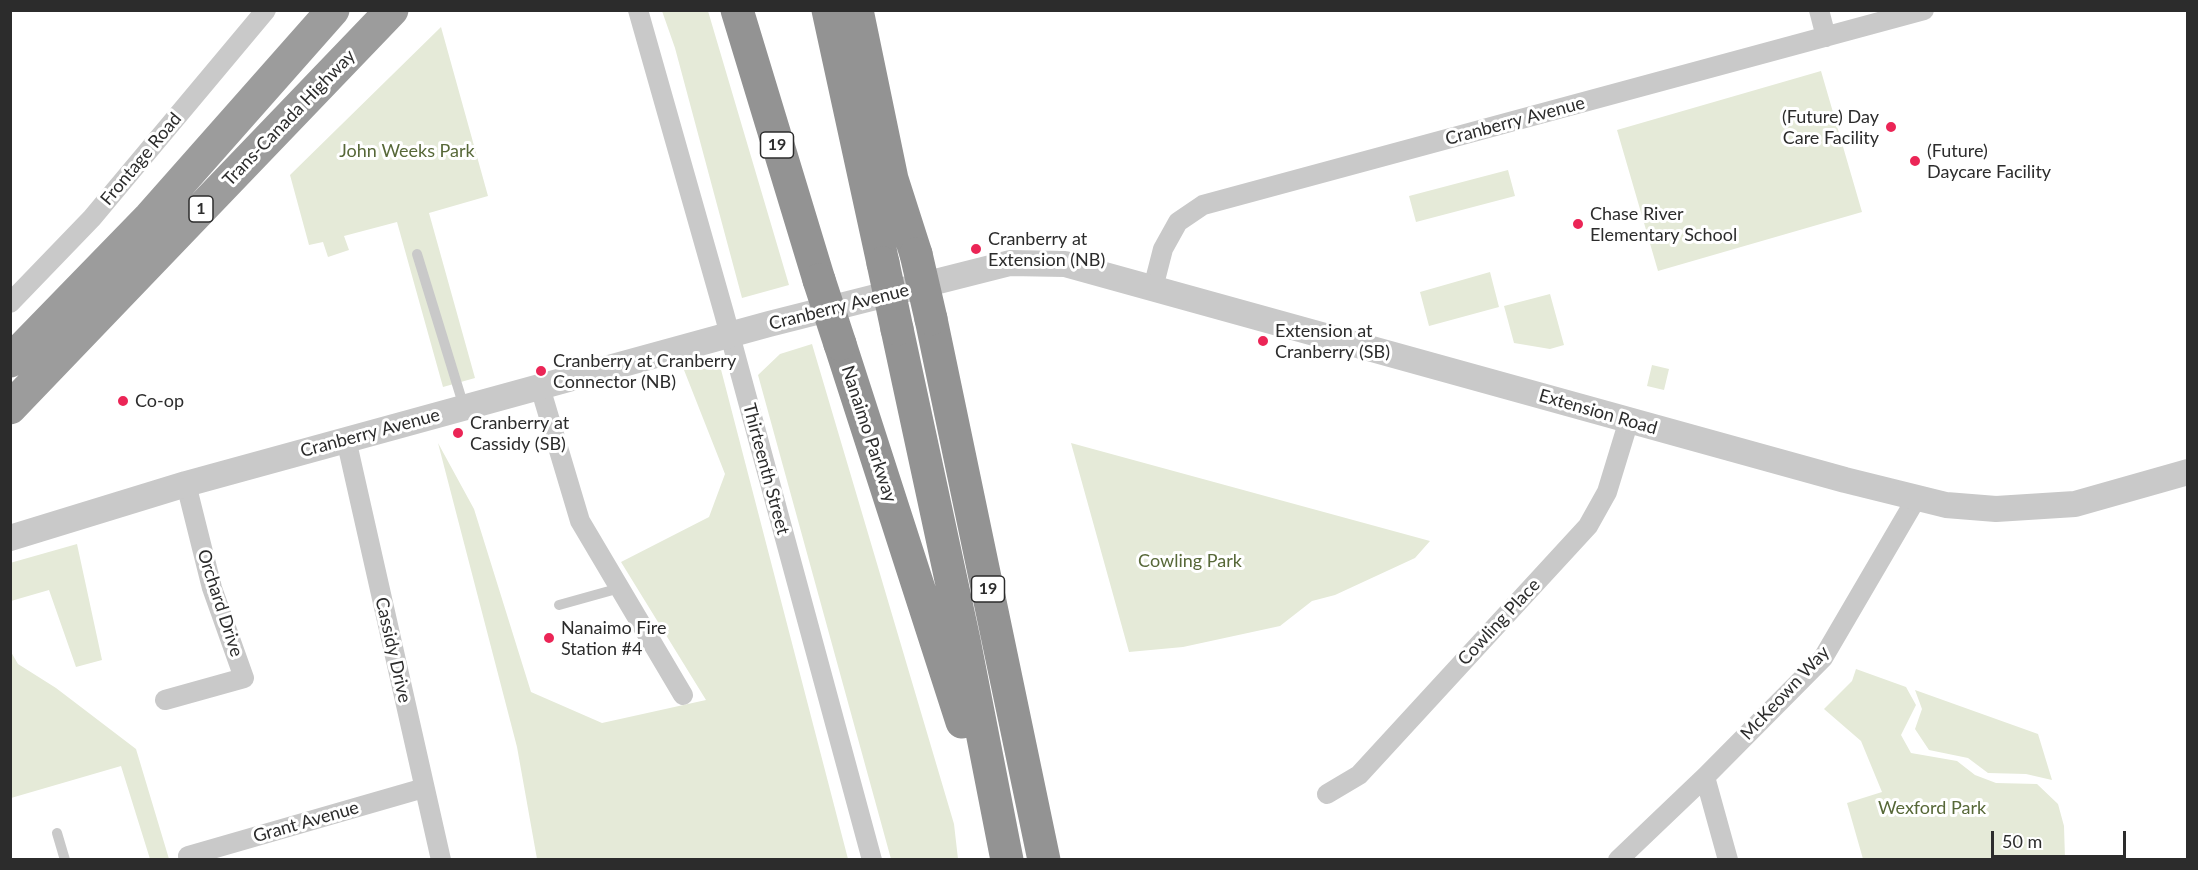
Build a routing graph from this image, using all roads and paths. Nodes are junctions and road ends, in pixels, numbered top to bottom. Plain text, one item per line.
1 (266, 10) edge
2 (333, 10) edge
3 (392, 10) edge
4 (638, 10) edge
5 (737, 10) edge
6 (828, 10) edge
7 (857, 10) edge
8 (878, 10) edge
9 (1819, 10) edge
10 (1924, 10) edge
11 (1826, 37) junction
12 (417, 254) dead end
13 (916, 254) junction
14 (1011, 263) joint
15 (1153, 288) junction
16 (10, 303) edge
17 (730, 335) junction
18 (10, 361) edge
19 (540, 387) junction
20 (464, 407) junction
21 (10, 408) edge
22 (1629, 420) junction
23 (346, 439) junction
24 (2187, 472) edge
25 (186, 484) junction
26 (1916, 499) junction
27 (10, 538) edge
28 (620, 588) junction
29 (559, 605) dead end
30 (683, 695) dead end
31 (165, 700) dead end
32 (1705, 777) junction
33 (424, 788) junction
34 (1327, 794) dead end
35 (57, 833) dead end
36 (188, 856) dead end
37 (65, 860) edge
38 (441, 860) edge
39 (872, 860) edge
40 (995, 860) edge
41 (1007, 860) edge
42 (1044, 860) edge
43 (1618, 860) edge
44 (1728, 860) edge

1 - 16 street, Frontage Road
2 - 18 highway, Trans-Canada Highway / 1
3 - 21 highway, Trans-Canada Highway / 1
4 - 17 street, Thirteenth Street
5 - 40 highway, Nanaimo Parkway / 19, bridge
6 - 41 highway, bridge
7 - 13 highway
8 - 13 highway, 19
9 - 11 street
10 - 11 street, Cranberry Avenue
11 - 15 street, Cranberry Avenue
12 - 20 lane
13 - 42 highway, 19, bridge
14 - 15 street, Extension Road
14 - 17 street, Cranberry Avenue
15 - 22 street, Extension Road
17 - 19 street, Cranberry Avenue
17 - 39 street, Thirteenth Street
19 - 20 street, Cranberry Avenue
19 - 28 street
20 - 23 street, Cranberry Avenue
22 - 26 street, Extension Road
22 - 34 street, Cowling Place
23 - 25 street, Cranberry Avenue
23 - 33 street, Cassidy Drive
24 - 26 street, Extension Road
25 - 27 street, Cranberry Avenue
25 - 31 street, Orchard Drive
26 - 32 street, McKeown Way
28 - 29 lane
28 - 30 street
32 - 43 street, McKeown Way
32 - 44 street
33 - 36 street, Grant Avenue
33 - 38 street, Cassidy Drive
35 - 37 lane

